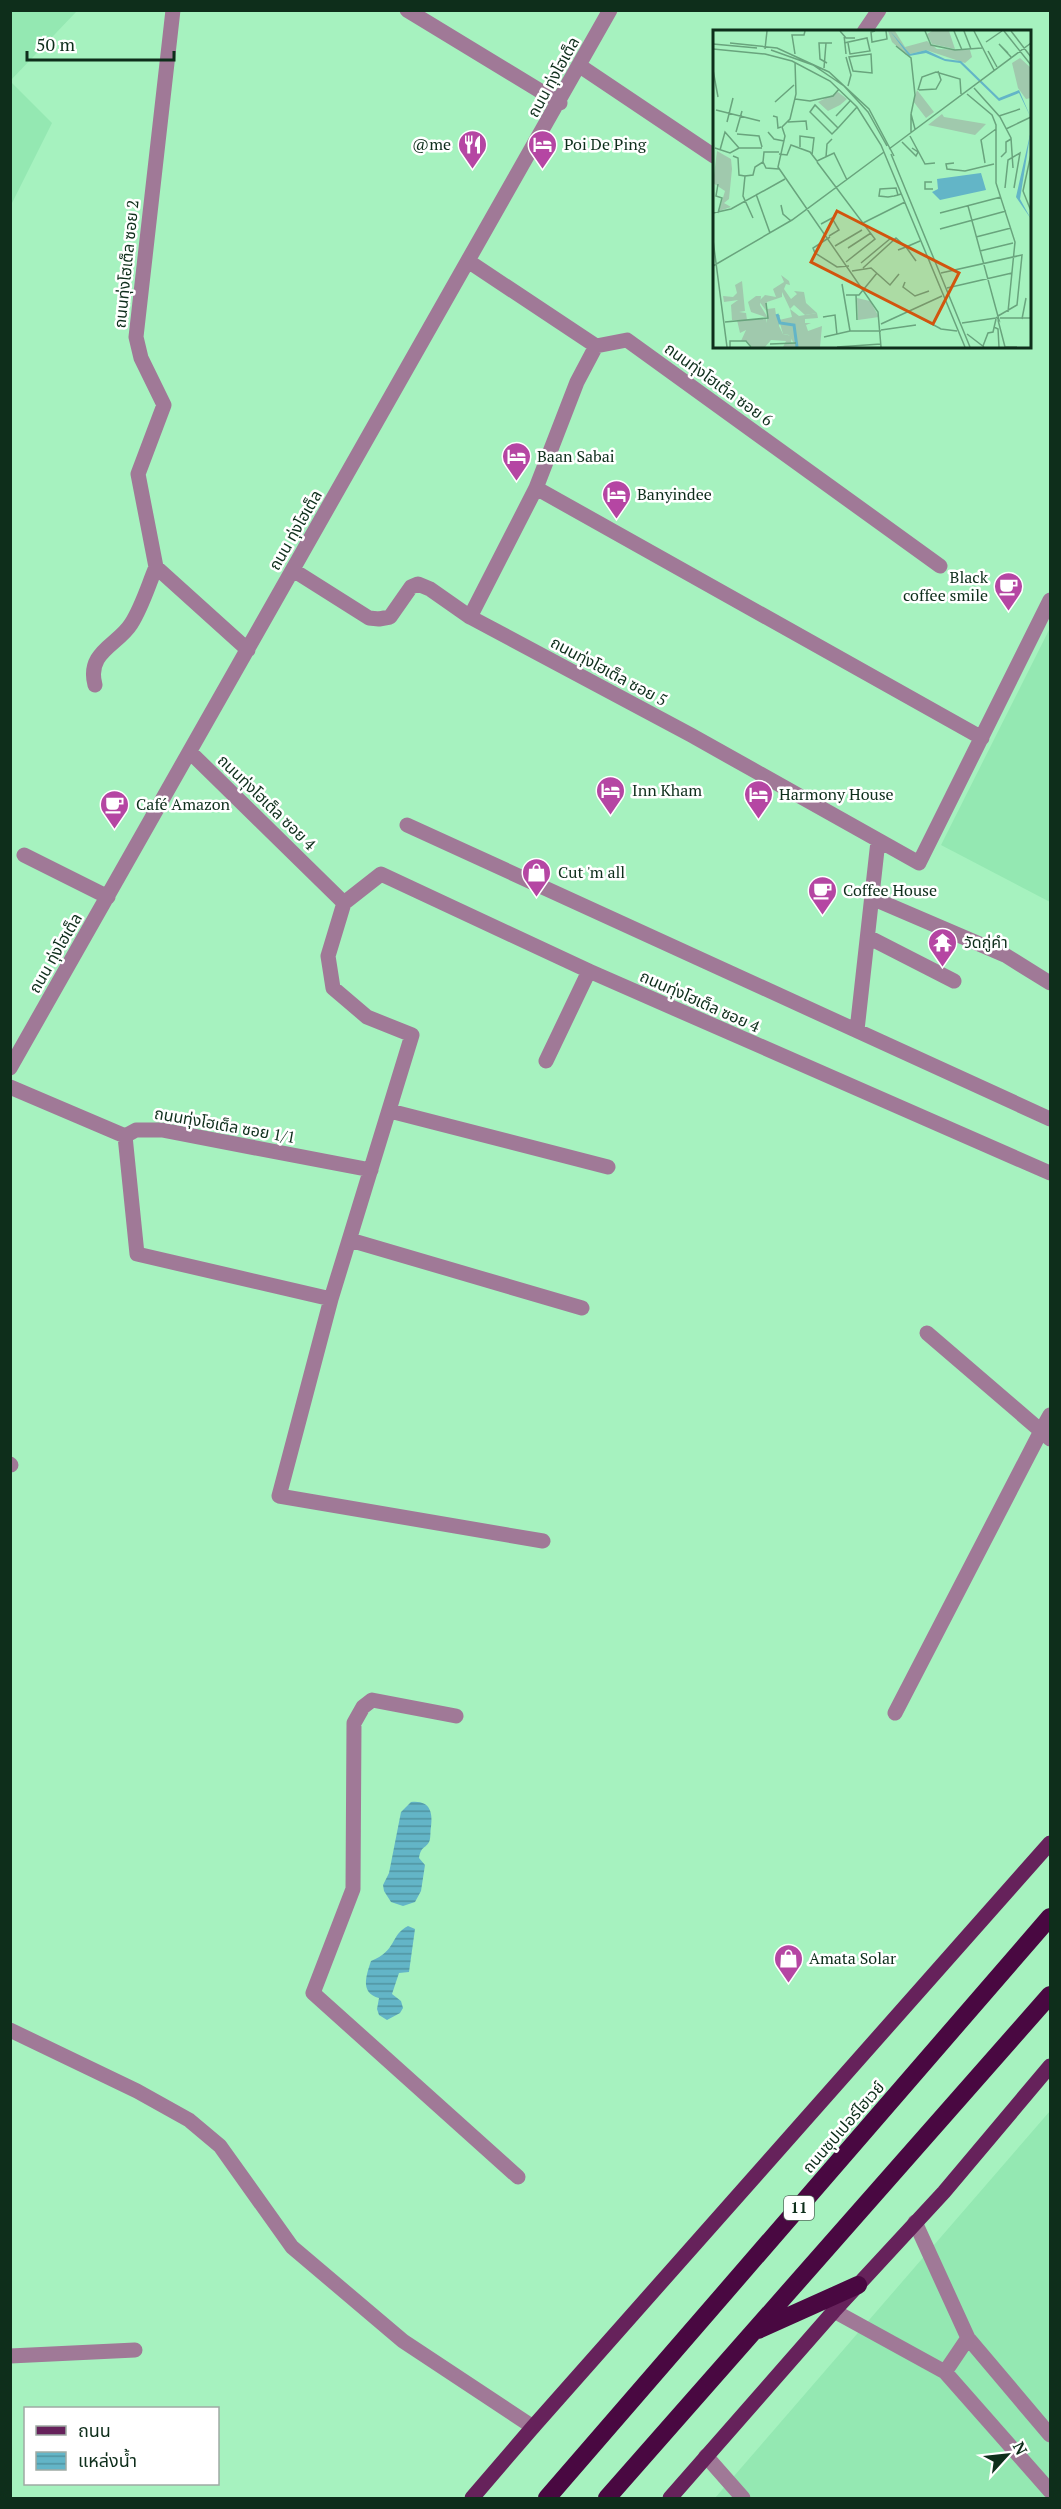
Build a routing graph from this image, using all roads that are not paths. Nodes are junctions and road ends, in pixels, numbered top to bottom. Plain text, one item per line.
1 (173, 10) edge
2 (407, 10) edge
3 (610, 10) edge
4 (879, 10) edge
5 (865, 30) edge
6 (579, 66) junction
7 (560, 103) junction
8 (713, 155) edge
9 (468, 261) junction
10 (596, 346) junction
11 (536, 488) junction
12 (940, 566) dead end
13 (156, 567) junction
14 (293, 570) junction
15 (1050, 600) edge
16 (470, 617) junction
17 (248, 650) junction
18 (95, 685) dead end
19 (982, 738) junction
20 (190, 752) junction
21 (407, 825) dead end
22 (878, 841) junction
23 (24, 855) dead end
24 (108, 897) junction
25 (872, 898) junction
26 (344, 903) junction
27 (868, 937) junction
28 (589, 971) junction
29 (954, 981) dead end
30 (1050, 983) edge
31 (857, 1030) junction
32 (546, 1061) dead end
33 (10, 1068) edge
34 (10, 1087) edge
35 (390, 1111) junction
36 (1050, 1119) edge
37 (125, 1136) junction
38 (608, 1167) dead end
39 (372, 1170) junction
40 (1050, 1173) edge
41 (350, 1240) junction
42 (331, 1299) junction
43 (582, 1308) dead end
44 (927, 1333) dead end
45 (1050, 1415) edge
46 (1046, 1435) edge
47 (543, 1541) dead end
48 (895, 1713) dead end
49 (456, 1716) dead end
50 (1050, 1843) edge
51 (1050, 1917) edge
52 (1050, 1995) edge
53 (11, 2030) edge
54 (10, 2040) edge
55 (1050, 2066) edge
56 (518, 2177) dead end
57 (915, 2222) junction
58 (858, 2284) junction
59 (834, 2311) junction
60 (751, 2333) junction
61 (968, 2338) junction
62 (135, 2350) dead end
63 (10, 2356) edge
64 (945, 2372) junction
65 (533, 2427) junction
66 (1050, 2435) edge
67 (706, 2456) junction
68 (1050, 2491) edge
69 (472, 2499) edge
70 (547, 2499) edge
71 (607, 2499) edge
72 (670, 2499) edge
73 (742, 2499) edge

1 - 13 street, ถนนทุ่งโฮเต็ล ซอย 2
2 - 7 street
3 - 6 street, ถนน ทุ่งโฮเต็ล
4 - 5 street
6 - 7 street, ถนน ทุ่งโฮเต็ล
6 - 8 street
7 - 9 street, ถนน ทุ่งโฮเต็ล
9 - 10 street
9 - 14 street, ถนน ทุ่งโฮเต็ล
10 - 11 street
10 - 12 street, ถนนทุ่งโฮเต็ล ซอย 6
11 - 16 street
11 - 19 street
13 - 17 street
13 - 18 street
14 - 16 street, ถนนทุ่งโฮเต็ล ซอย 5
14 - 17 street, ถนน ทุ่งโฮเต็ล
15 - 19 street
16 - 22 street, ถนนทุ่งโฮเต็ล ซอย 5
17 - 20 street, ถนน ทุ่งโฮเต็ล
19 - 22 street, ถนนทุ่งโฮเต็ล ซอย 5
20 - 24 street, ถนน ทุ่งโฮเต็ล
20 - 26 street, ถนนทุ่งโฮเต็ล ซอย 4
21 - 31 street
22 - 25 street
23 - 24 street
24 - 33 street, ถนน ทุ่งโฮเต็ล
25 - 27 street
25 - 30 street
26 - 28 street, ถนนทุ่งโฮเต็ล ซอย 4
26 - 35 street
27 - 29 street
27 - 31 street
28 - 32 street
28 - 40 street, ถนนทุ่งโฮเต็ล ซอย 4
31 - 36 street
34 - 37 street
35 - 38 street
35 - 39 street
37 - 39 street, ถนนทุ่งโฮเต็ล ซอย 1/1
37 - 42 street
39 - 41 street
41 - 42 street
41 - 43 street
42 - 47 street
44 - 46 street
45 - 46 street
46 - 48 street
49 - 56 street
50 - 65 main road
51 - 70 highway, ถนนซุปเปอร์ไฮเวย์ / 11
52 - 60 highway
53 - 54 street
53 - 65 street
55 - 57 main road
57 - 58 main road
57 - 61 street
58 - 59 main road
58 - 60 highway
59 - 64 street
59 - 67 main road
60 - 71 highway
61 - 64 street
61 - 66 street
62 - 63 street
64 - 68 street
65 - 69 main road
67 - 72 main road
67 - 73 street

